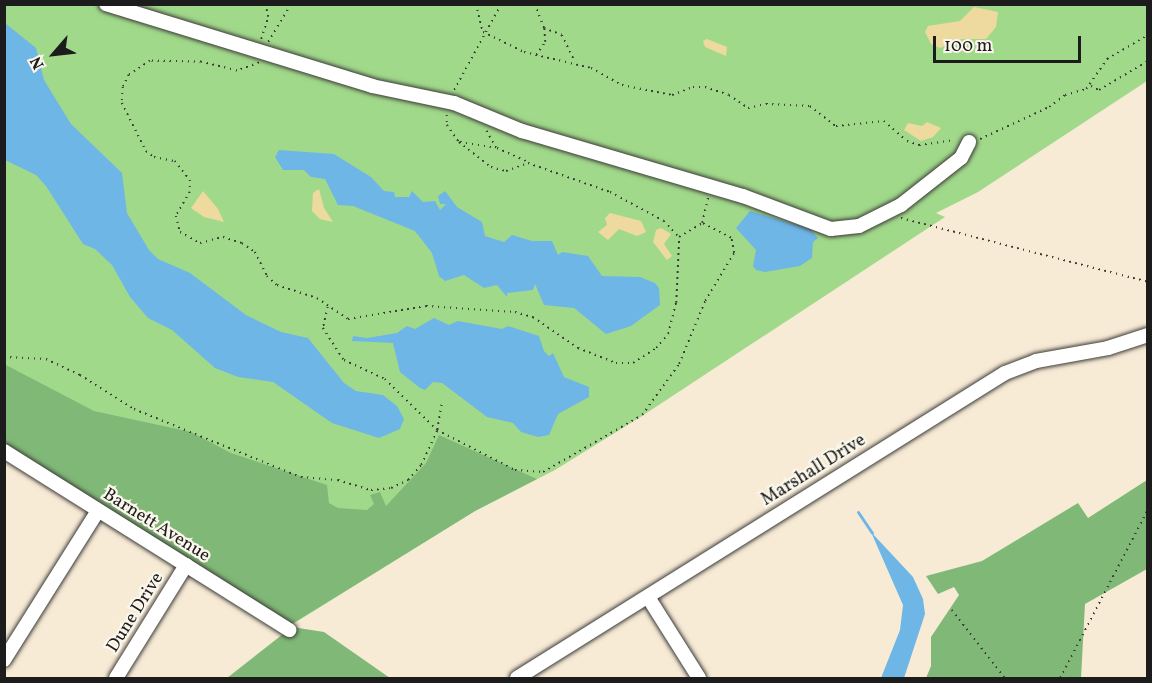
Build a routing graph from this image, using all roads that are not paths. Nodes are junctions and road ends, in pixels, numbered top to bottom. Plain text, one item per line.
1 (106, 4) edge
2 (969, 142) road end
3 (1148, 335) edge
4 (6, 456) edge
5 (98, 511) junction
6 (186, 566) junction
7 (648, 597) junction
8 (289, 630) dead end
9 (4, 660) edge
10 (116, 678) edge
11 (517, 678) edge
12 (699, 678) edge

1 - 2 street
3 - 7 street, Marshall Drive
4 - 5 street, Barnett Avenue
5 - 6 street, Barnett Avenue
5 - 9 street
6 - 8 street, Barnett Avenue
6 - 10 street, Dune Drive
7 - 11 street, Marshall Drive
7 - 12 street

